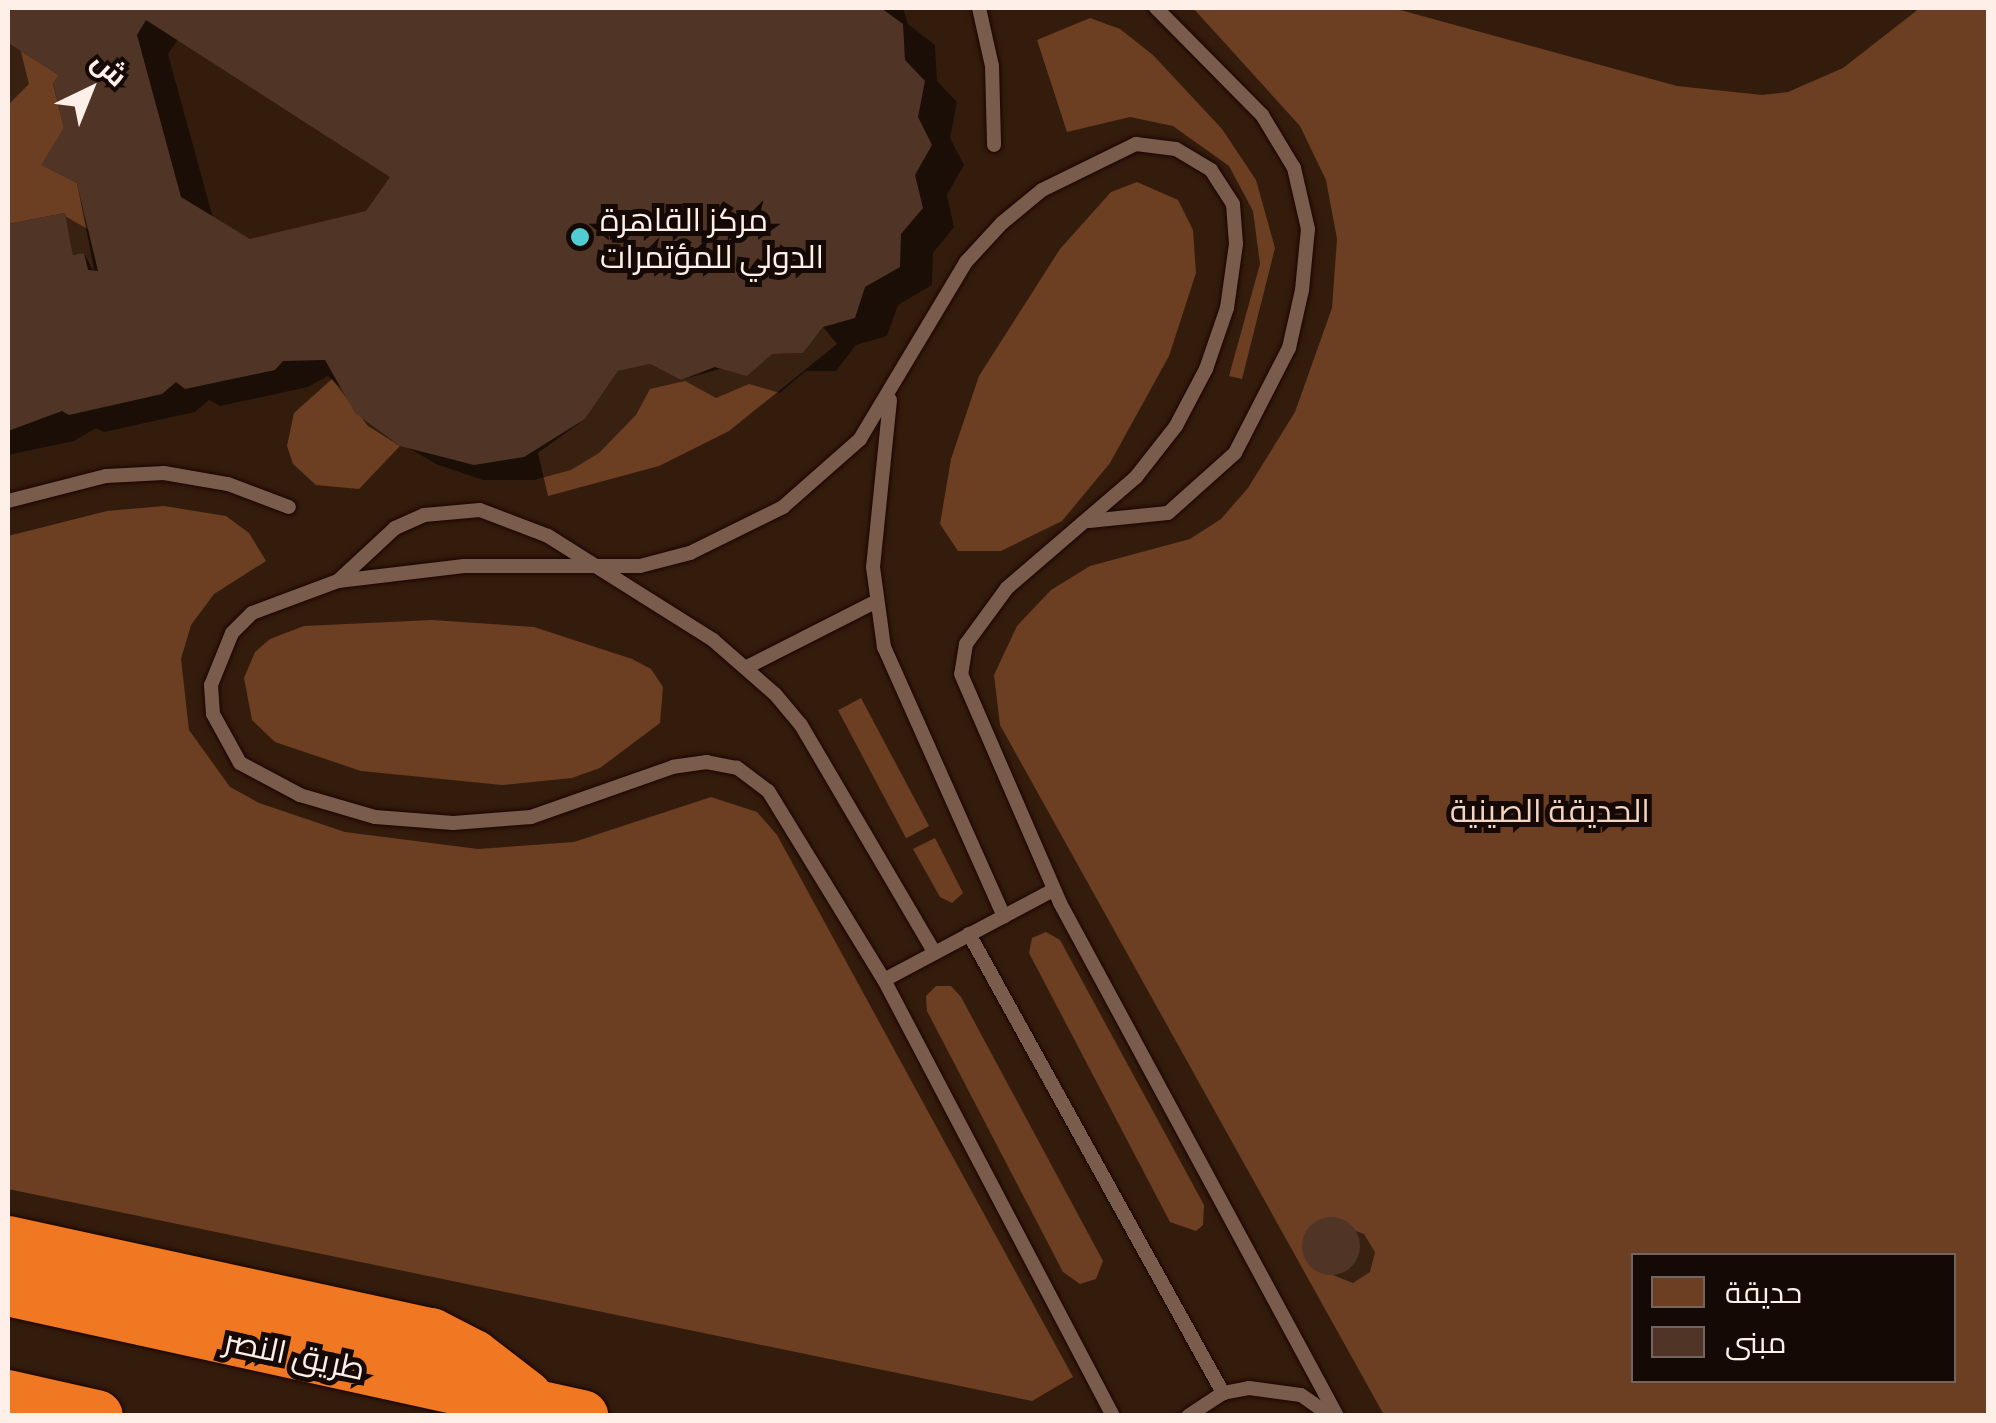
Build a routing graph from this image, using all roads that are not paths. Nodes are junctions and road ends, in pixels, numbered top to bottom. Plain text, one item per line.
1 (979, 8) edge
2 (1156, 8) edge
3 (994, 145) dead end
4 (890, 396) junction
5 (8, 501) edge
6 (289, 508) dead end
7 (1088, 521) junction
8 (598, 568) junction
9 (338, 581) junction
10 (875, 602) junction
11 (747, 667) junction
12 (1053, 890) junction
13 (1004, 916) junction
14 (970, 934) junction
15 (935, 953) junction
16 (884, 980) junction
17 (8, 1242) edge
18 (8, 1290) edge
19 (1223, 1394) junction
20 (8, 1396) edge
21 (560, 1411) edge
22 (96, 1416) edge
23 (1114, 1416) edge
24 (1188, 1416) edge
25 (1334, 1416) edge

1 - 3 lane
2 - 7 lane
4 - 7 lane
4 - 8 lane
4 - 10 lane
5 - 6 lane
7 - 12 lane
8 - 9 lane
8 - 9 lane
8 - 11 lane
9 - 16 lane
10 - 11 lane
10 - 13 lane
11 - 15 lane
12 - 13 lane
12 - 25 lane
13 - 14 lane
14 - 15 lane
14 - 19 lane
15 - 16 lane
16 - 23 lane
17 - 21 highway
18 - 21 highway, طريق النصر
19 - 24 lane
19 - 25 lane
20 - 22 highway

